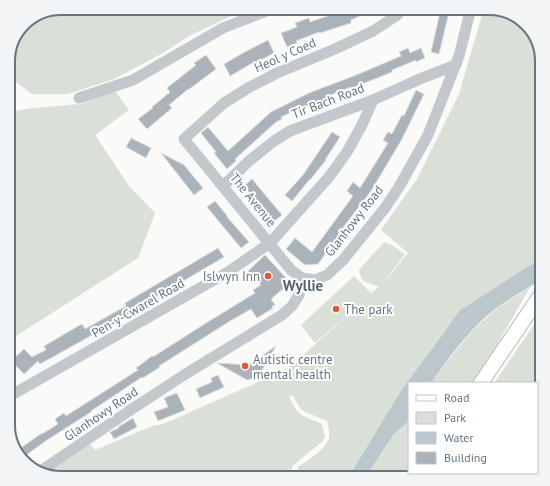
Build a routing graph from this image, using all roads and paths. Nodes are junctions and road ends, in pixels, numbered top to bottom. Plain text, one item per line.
1 (256, 15) edge
2 (397, 15) edge
3 (469, 15) edge
4 (456, 65) junction
5 (79, 98) dead end
6 (373, 100) junction
7 (184, 139) joint
8 (223, 186) junction
9 (270, 243) junction
10 (302, 278) junction
11 (535, 303) edge
12 (482, 382) edge
13 (15, 394) edge
14 (44, 468) edge

1 - 5 street
2 - 7 street, Heol y Coed
3 - 4 street, Glanhowy Road
4 - 6 street, Tir Bach Road
4 - 10 street, Glanhowy Road
6 - 8 street, Tir Bach Road
6 - 9 street, Pen-y-Cwarel Road
7 - 8 street, The Avenue
8 - 9 street, The Avenue
9 - 10 street, The Avenue
9 - 13 street, Pen-y-Cwarel Road
10 - 14 street, Glanhowy Road
11 - 12 main road

